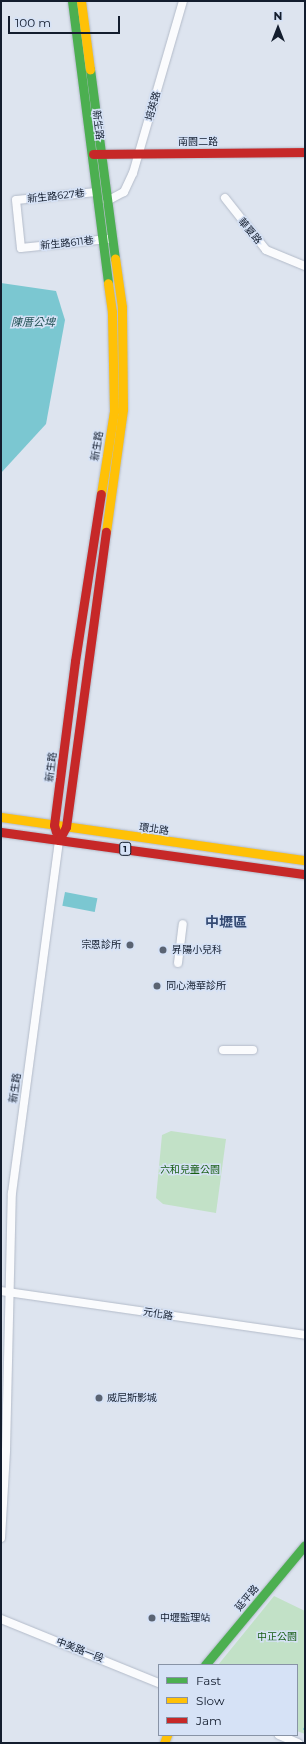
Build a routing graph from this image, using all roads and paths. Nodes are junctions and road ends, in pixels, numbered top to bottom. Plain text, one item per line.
1 (72, 1) edge
2 (81, 1) edge
3 (183, 1) edge
4 (305, 152) edge
5 (101, 153) junction
6 (91, 154) junction
7 (139, 154) junction
8 (96, 192) junction
9 (224, 198) dead end
10 (107, 201) junction
11 (113, 238) junction
12 (102, 240) junction
13 (21, 248) joint
14 (305, 266) edge
15 (1, 817) edge
16 (54, 825) junction
17 (66, 827) junction
18 (1, 832) edge
19 (59, 840) junction
20 (193, 845) junction
21 (191, 858) junction
22 (305, 860) edge
23 (305, 874) edge
24 (183, 924) dead end
25 (178, 963) dead end
26 (223, 1050) dead end
27 (253, 1050) dead end
28 (1, 1291) edge
29 (10, 1292) junction
30 (305, 1335) edge
31 (1, 1538) edge
32 (305, 1545) edge
33 (1, 1619) edge
34 (206, 1664) edge
35 (158, 1683) edge
36 (281, 1736) edge
37 (298, 1743) edge

1 - 6 main road, 新生路
2 - 5 main road, 新生路
3 - 7 street, 培英路
4 - 7 main road, 南園二路
5 - 6 main road, 南園二路
5 - 7 main road, 南園二路
5 - 10 main road, 新生路
6 - 8 main road, 新生路
7 - 10 street, 培英路
8 - 12 main road, 新生路
8 - 13 street, 新生路627巷
9 - 14 street, 華夏路
10 - 11 main road, 新生路
11 - 12 street, 新生路611巷
11 - 17 main road, 新生路
12 - 13 street, 新生路611巷
12 - 16 main road, 新生路
15 - 16 main road, 環北路 / 1
16 - 17 main road, 環北路 / 1
16 - 19 main road, 新生路
17 - 19 main road
17 - 20 main road, 環北路 / 1
18 - 19 main road, 1
19 - 21 main road, 1
19 - 29 street, 新生路
20 - 21 street
20 - 22 main road, 環北路 / 1
21 - 23 main road, 1
24 - 25 street
26 - 27 street
28 - 29 street, 元化路
29 - 30 street, 元化路
29 - 31 street, 新生路
32 - 34 main road, 延平路
33 - 35 street, 中美路一段
36 - 37 street

